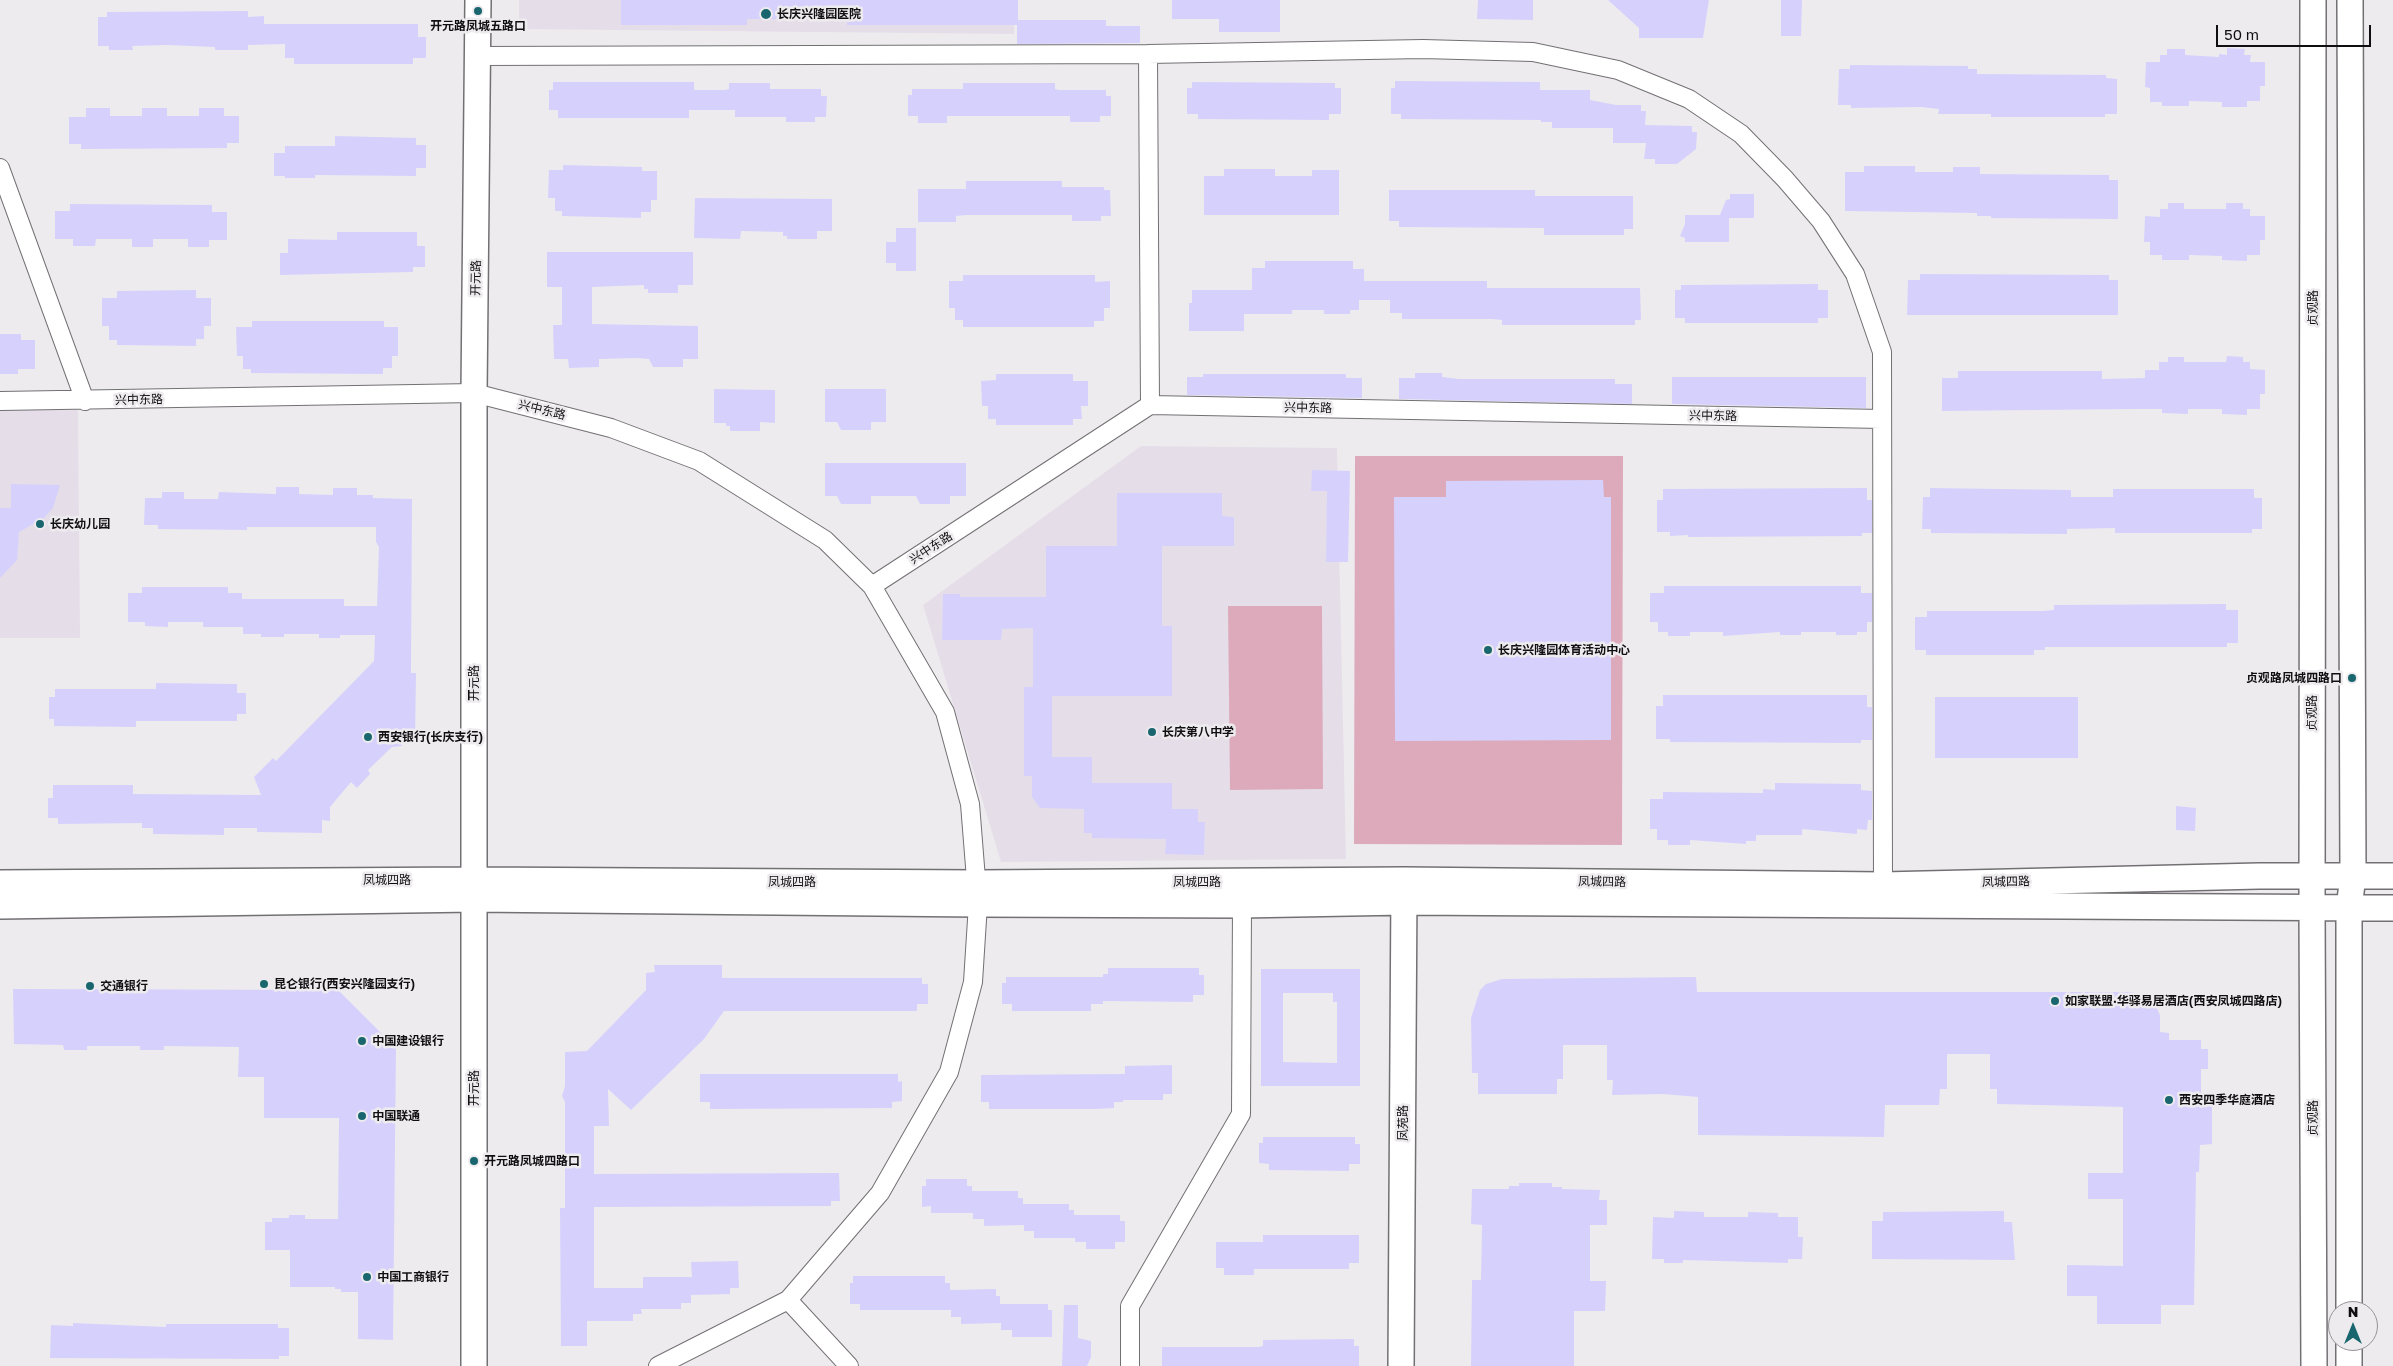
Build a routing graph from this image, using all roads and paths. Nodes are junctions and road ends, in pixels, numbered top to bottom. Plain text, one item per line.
1 (478, 0) edge
2 (2314, 0) edge
3 (2350, 0) edge
4 (1148, 54) junction
5 (478, 56) junction
6 (0, 168) edge
7 (474, 393) junction
8 (0, 401) edge
9 (86, 401) junction
10 (1150, 405) junction
11 (1882, 419) junction
12 (872, 586) junction
13 (2313, 876) junction
14 (2353, 876) junction
15 (2393, 876) edge
16 (0, 883) edge
17 (1883, 885) junction
18 (474, 889) junction
19 (1404, 891) junction
20 (978, 894) junction
21 (1242, 905) junction
22 (0, 906) edge
23 (2349, 908) junction
24 (2393, 908) edge
25 (2312, 909) junction
26 (788, 1300) junction
27 (2349, 1301) edge
28 (2349, 1351) edge
29 (474, 1366) edge
30 (658, 1366) edge
31 (849, 1366) edge
32 (1130, 1366) edge
33 (1401, 1366) edge
34 (2314, 1366) edge
35 (2349, 1366) edge

1 - 5 street, 开元路
2 - 13 street, 贞观路
3 - 14 street
4 - 5 street
4 - 10 street
4 - 11 street
5 - 7 street, 开元路
6 - 9 street
7 - 9 street, 兴中东路
7 - 12 street, 兴中东路
7 - 18 street, 开元路
8 - 9 street, 兴中东路
10 - 11 street, 兴中东路
10 - 12 street, 兴中东路
11 - 17 street
12 - 20 street
13 - 14 street, 凤城四路
13 - 17 street, 凤城四路
13 - 25 street, 贞观路
14 - 15 street, 凤城四路
14 - 23 street
16 - 18 street, 凤城四路
17 - 19 street, 凤城四路
18 - 20 street, 凤城四路
18 - 22 street, 凤城四路
18 - 29 street, 开元路
19 - 20 street, 凤城四路
19 - 21 street, 凤城四路
19 - 25 street, 凤城四路
19 - 33 street, 凤苑路
20 - 21 street, 凤城四路
20 - 26 street
21 - 32 street
23 - 24 street, 凤城四路
23 - 25 street, 凤城四路
23 - 27 street
25 - 34 street, 贞观路
26 - 30 street
26 - 31 street
28 - 35 street

